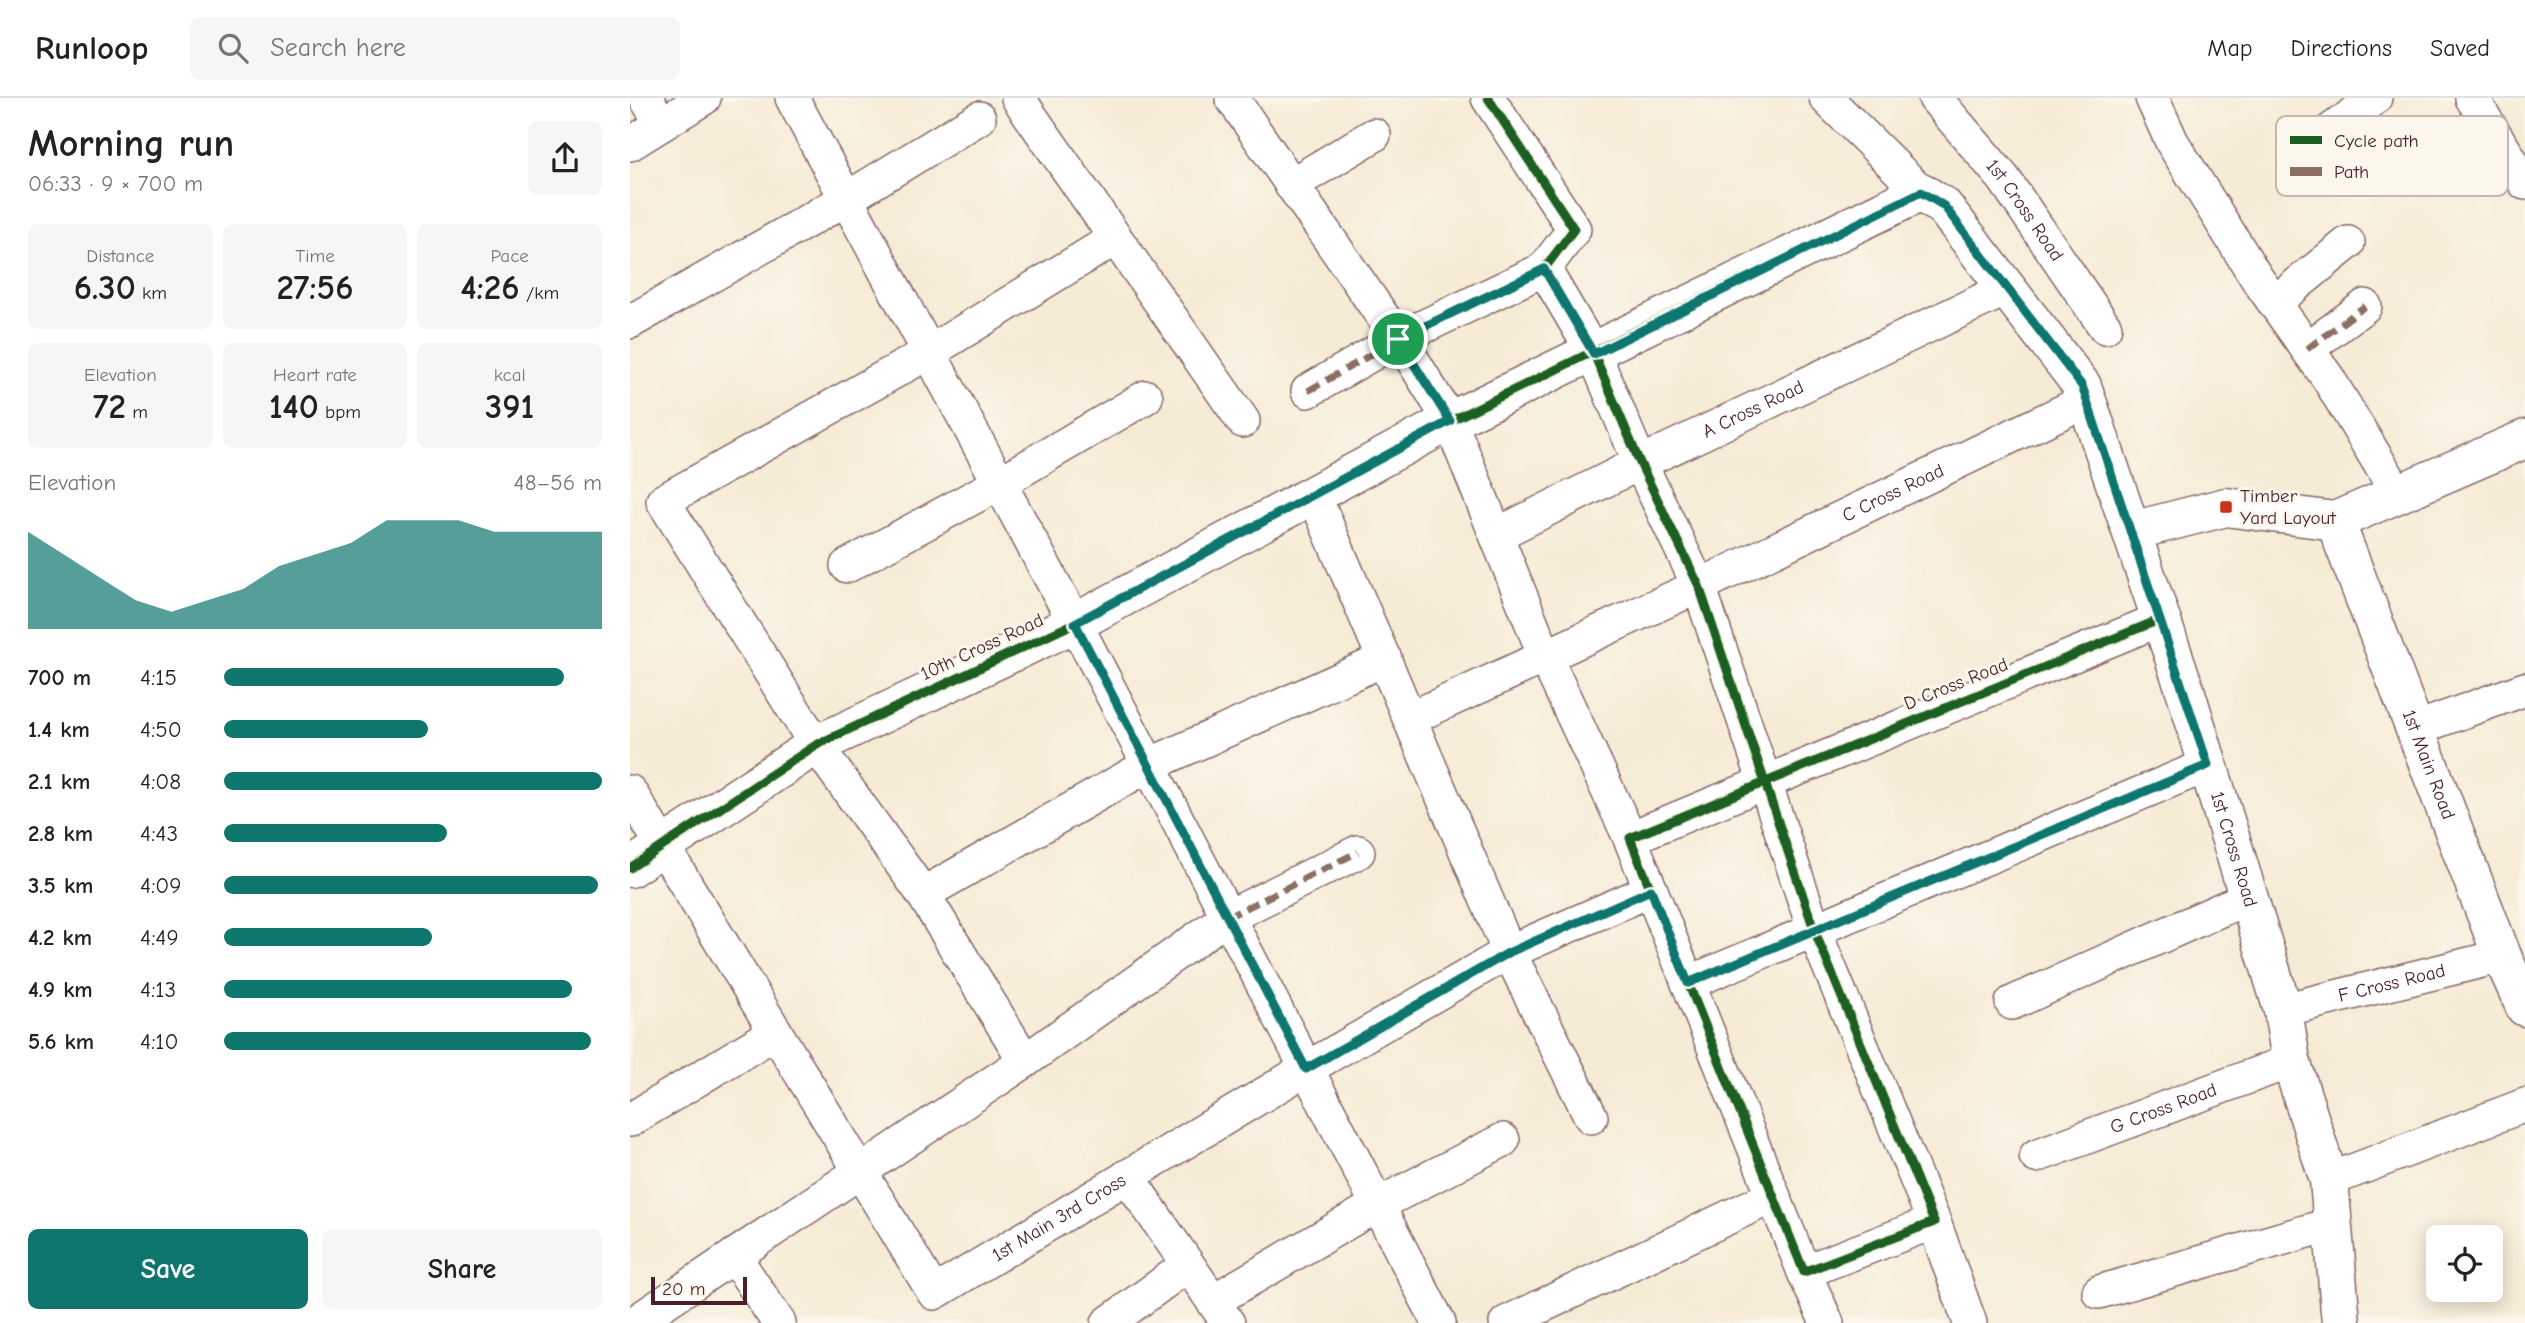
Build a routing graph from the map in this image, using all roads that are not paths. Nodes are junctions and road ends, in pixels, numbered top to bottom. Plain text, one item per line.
1 (704, 98) edge
2 (792, 98) edge
3 (1018, 98) edge
4 (1231, 98) edge
5 (1488, 98) edge
6 (1826, 98) edge
7 (1935, 98) edge
8 (2152, 98) edge
9 (2472, 98) edge
10 (2363, 101) edge
11 (654, 111) edge
12 (2345, 116) edge
13 (2483, 116) edge
14 (979, 118) dead end
15 (1374, 135) dead end
16 (630, 144) edge
17 (2508, 156) edge
18 (2525, 183) edge
19 (1292, 185) junction
20 (1921, 192) junction
21 (846, 199) junction
22 (1114, 239) junction
23 (2348, 243) dead end
24 (1544, 269) junction
25 (2008, 288) junction
26 (2274, 303) junction
27 (2365, 306) dead end
28 (630, 323) edge
29 (2105, 327) dead end
30 (1398, 339) junction
31 (2307, 349) junction
32 (928, 353) junction
33 (1594, 354) junction
34 (1308, 391) dead end
35 (1146, 397) dead end
36 (2087, 400) junction
37 (1243, 421) dead end
38 (1450, 421) junction
39 (2525, 439) edge
40 (1640, 463) junction
41 (998, 484) junction
42 (2398, 494) junction
43 (1314, 495) junction
44 (2335, 521) junction
45 (2132, 531) junction
46 (1498, 534) junction
47 (847, 566) dead end
48 (1699, 586) junction
49 (2161, 618) junction
50 (1075, 623) junction
51 (1545, 656) junction
52 (1385, 659) junction
53 (2525, 689) edge
54 (1411, 718) junction
55 (2415, 729) junction
56 (816, 745) junction
57 (2208, 765) junction
58 (1147, 766) junction
59 (1764, 783) junction
60 (630, 792) edge
61 (1630, 838) junction
62 (662, 844) junction
63 (1357, 852) dead end
64 (630, 868) edge
65 (1651, 890) junction
66 (923, 894) junction
67 (2249, 897) junction
68 (1226, 918) junction
69 (1815, 932) junction
70 (1510, 952) junction
71 (2502, 956) junction
72 (1688, 983) junction
73 (2012, 1003) dead end
74 (2525, 1006) edge
75 (2283, 1010) junction
76 (776, 1032) junction
77 (1025, 1061) junction
78 (2291, 1061) junction
79 (1306, 1069) junction
80 (2525, 1105) edge
81 (1591, 1117) dead end
82 (630, 1120) edge
83 (1503, 1140) dead end
84 (2036, 1156) dead end
85 (860, 1171) junction
86 (1127, 1176) junction
87 (2329, 1180) junction
88 (1773, 1196) junction
89 (1377, 1205) junction
90 (1934, 1222) junction
91 (2332, 1224) junction
92 (734, 1256) junction
93 (1188, 1265) junction
94 (1804, 1272) junction
95 (2099, 1292) dead end
96 (1220, 1312) edge
97 (1813, 1319) edge
98 (634, 1323) edge
99 (779, 1323) edge
100 (1108, 1323) edge
101 (1439, 1323) edge
102 (1506, 1323) edge
103 (1970, 1323) edge
104 (2341, 1323) edge

1 - 11 street
2 - 21 street
3 - 22 street
4 - 19 street
5 - 24 street
6 - 20 street
7 - 29 street, 1st Cross Road
8 - 26 street
9 - 13 street
10 - 12 street
11 - 16 street
14 - 21 street
15 - 19 street
17 - 18 street
19 - 30 street
20 - 25 street, 1st Cross Road
20 - 33 street, 10th Cross Road
21 - 28 street
21 - 32 street
22 - 32 street
22 - 37 street
23 - 26 street
24 - 30 street
24 - 33 street
25 - 36 street, 1st Cross Road
25 - 40 street, A Cross Road
26 - 31 street
27 - 31 street
30 - 34 street
30 - 38 street
31 - 42 street
32 - 41 street
32 - 56 street
33 - 38 street, 10th Cross Road
33 - 40 street
35 - 41 street
36 - 45 street, 1st Cross Road
36 - 48 street, C Cross Road
38 - 43 street, 10th Cross Road
38 - 46 street
39 - 42 street
40 - 46 street, A Cross Road
40 - 48 street
41 - 47 street
41 - 50 street
42 - 44 street
43 - 50 street, 10th Cross Road
43 - 52 street
44 - 45 street
44 - 55 street, 1st Main Road
45 - 49 street, 1st Cross Road
46 - 51 street
48 - 51 street, C Cross Road
48 - 59 street
49 - 57 street, 1st Cross Road
49 - 59 street, D Cross Road
50 - 56 street, 10th Cross Road
50 - 58 street
51 - 54 street, C Cross Road
51 - 61 street
52 - 54 street
52 - 58 street
53 - 55 street
54 - 70 street
55 - 71 street, 1st Main Road
56 - 62 street, 10th Cross Road
56 - 66 street
57 - 67 street, 1st Cross Road
57 - 69 street
58 - 66 street
58 - 68 street
59 - 61 street, D Cross Road
59 - 69 street
60 - 62 street
61 - 65 street
62 - 64 street, 10th Cross Road
62 - 76 street
63 - 68 street
65 - 70 street, 1st Main 3rd Cross
65 - 72 street
66 - 77 street
67 - 73 street
67 - 75 street, 1st Cross Road
68 - 77 street
68 - 79 street
69 - 72 street
69 - 90 street
70 - 79 street, 1st Main 3rd Cross
70 - 81 street
71 - 74 street, 1st Main Road
71 - 75 street, F Cross Road
72 - 88 street
75 - 78 street, 1st Cross Road
76 - 82 street
76 - 85 street
77 - 85 street
78 - 84 street, G Cross Road
78 - 87 street, 1st Cross Road
79 - 86 street, 1st Main 3rd Cross
79 - 89 street
80 - 87 street
83 - 89 street
85 - 86 street, 1st Main 3rd Cross
85 - 92 street
86 - 93 street
87 - 91 street, 1st Cross Road
88 - 94 street
88 - 102 street
89 - 96 street
89 - 101 street
90 - 94 street
90 - 103 street
91 - 95 street
91 - 104 street, 1st Cross Road
92 - 98 street
92 - 99 street
93 - 96 street
93 - 100 street
94 - 97 street

